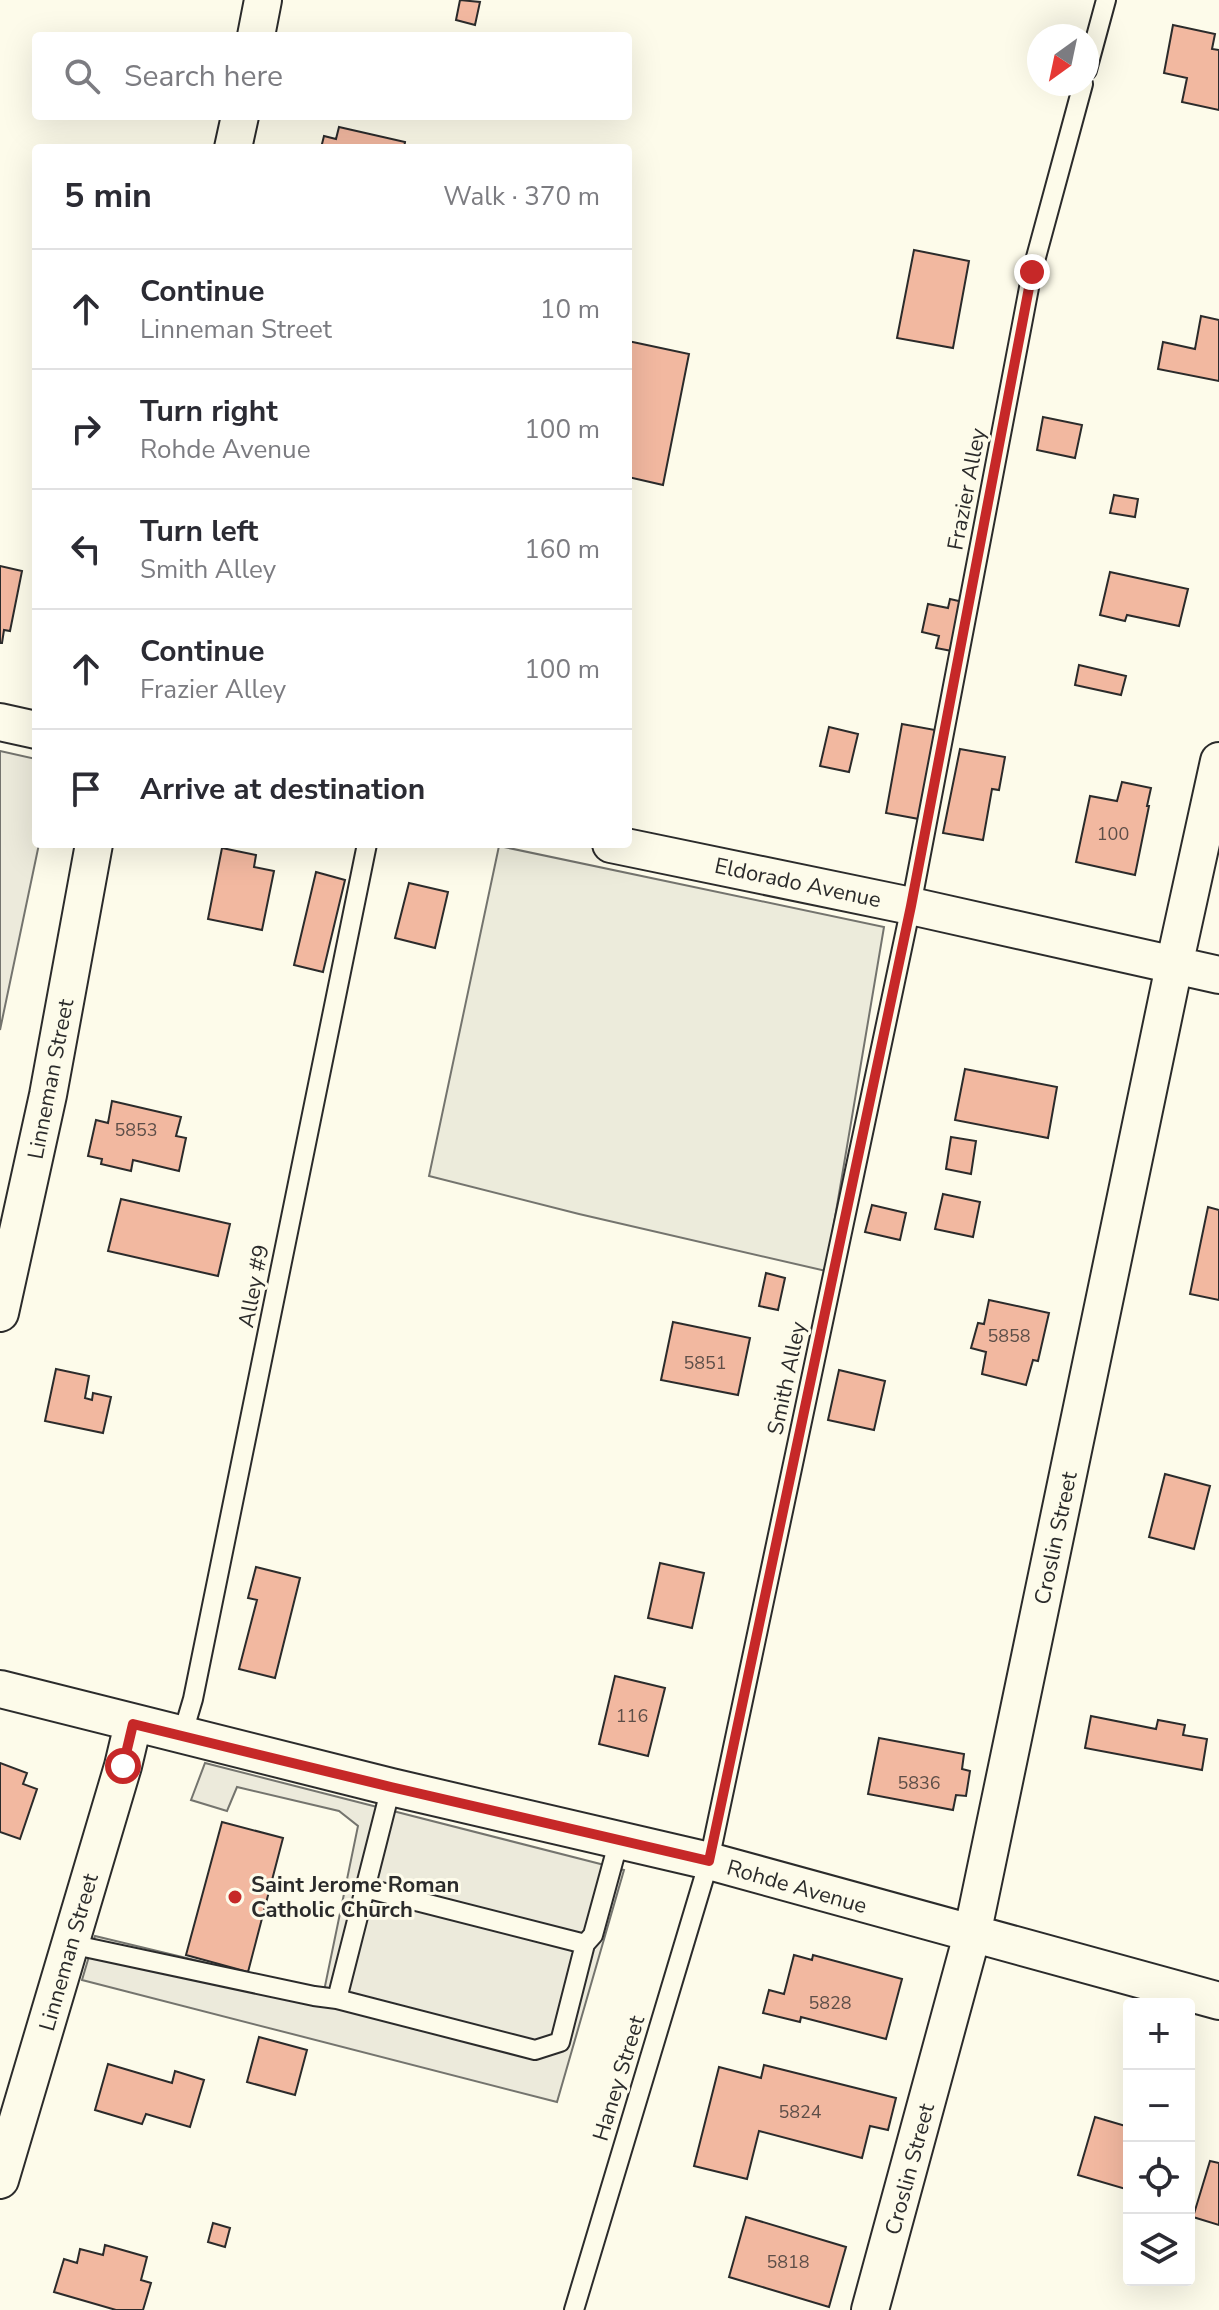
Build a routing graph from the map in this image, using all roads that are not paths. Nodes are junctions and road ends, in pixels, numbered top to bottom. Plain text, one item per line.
1 (263, 0) edge
2 (1106, 0) edge
3 (1099, 26) edge
4 (257, 32) edge
5 (1080, 96) edge
6 (239, 120) edge
7 (234, 144) edge
8 (0, 722) edge
9 (32, 729) edge
10 (1219, 761) edge
11 (93, 848) edge
12 (366, 848) edge
13 (630, 848) edge
14 (911, 906) junction
15 (1174, 966) junction
16 (1219, 975) edge
17 (0, 1313) edge
18 (0, 1689) edge
19 (133, 1724) junction
20 (182, 1736) junction
21 (391, 1787) junction
22 (619, 1840) junction
23 (709, 1861) junction
24 (365, 1888) junction
25 (972, 1935) junction
26 (70, 1944) junction
27 (585, 1944) junction
28 (337, 1999) junction
29 (1219, 2001) edge
30 (0, 2180) edge
31 (574, 2310) edge
32 (870, 2310) edge

1 - 4 street
2 - 3 lane
5 - 14 lane, Frazier Alley
6 - 7 street
8 - 9 street
10 - 15 street, Croslin Street
11 - 17 street, Linneman Street
12 - 20 lane, Alley #9
13 - 14 street, Eldorado Avenue
14 - 15 street, Eldorado Avenue
14 - 23 lane, Smith Alley
15 - 16 street, Eldorado Avenue
15 - 25 street, Croslin Street
18 - 19 street, Rohde Avenue
19 - 20 street, Rohde Avenue
19 - 26 street, Linneman Street
20 - 21 street, Rohde Avenue
21 - 22 street, Rohde Avenue
21 - 24 lane
22 - 23 street, Rohde Avenue
22 - 27 lane
23 - 25 street, Rohde Avenue
23 - 31 lane, Haney Street
24 - 27 lane
24 - 28 lane
25 - 29 street, Rohde Avenue
25 - 32 street, Croslin Street
26 - 28 lane
26 - 30 street, Linneman Street
27 - 28 lane

